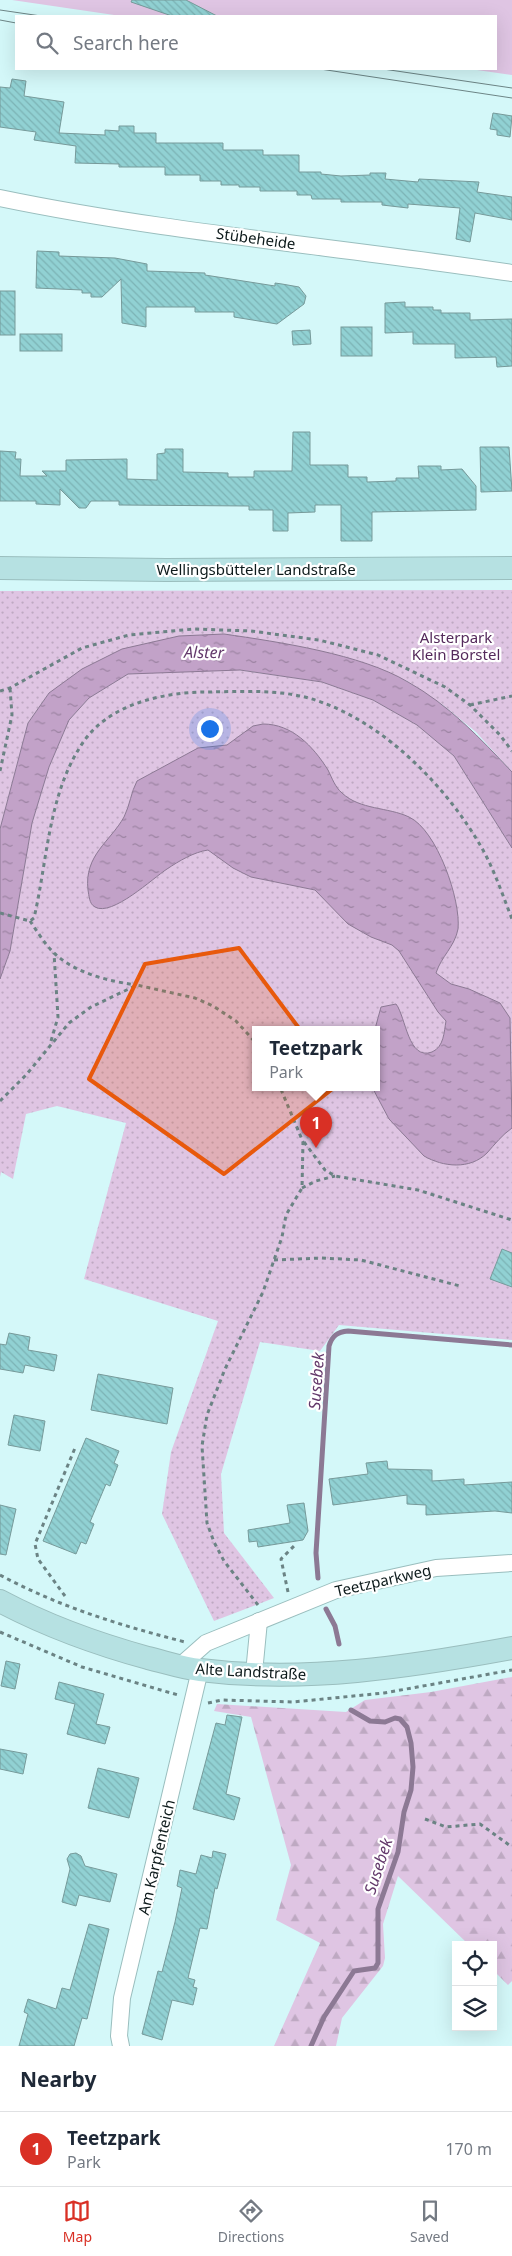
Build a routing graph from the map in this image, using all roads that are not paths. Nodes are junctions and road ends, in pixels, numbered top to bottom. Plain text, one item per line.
1 (0, 198) edge
2 (512, 273) edge
3 (0, 568) edge
4 (512, 568) edge
5 (512, 1563) edge
6 (0, 1601) edge
7 (264, 1619) junction
8 (512, 1648) edge
9 (190, 1668) junction
10 (254, 1673) junction
11 (121, 2046) edge

1 - 2 street, Stübeheide
3 - 4 main road, Wellingsbütteler Landstraße
5 - 7 street, Teetzparkweg
6 - 9 main road, Alte Landstraße
7 - 9 street, Teetzparkweg
7 - 10 street
8 - 10 main road, Alte Landstraße
9 - 10 main road, Alte Landstraße
9 - 11 street, Am Karpfenteich

